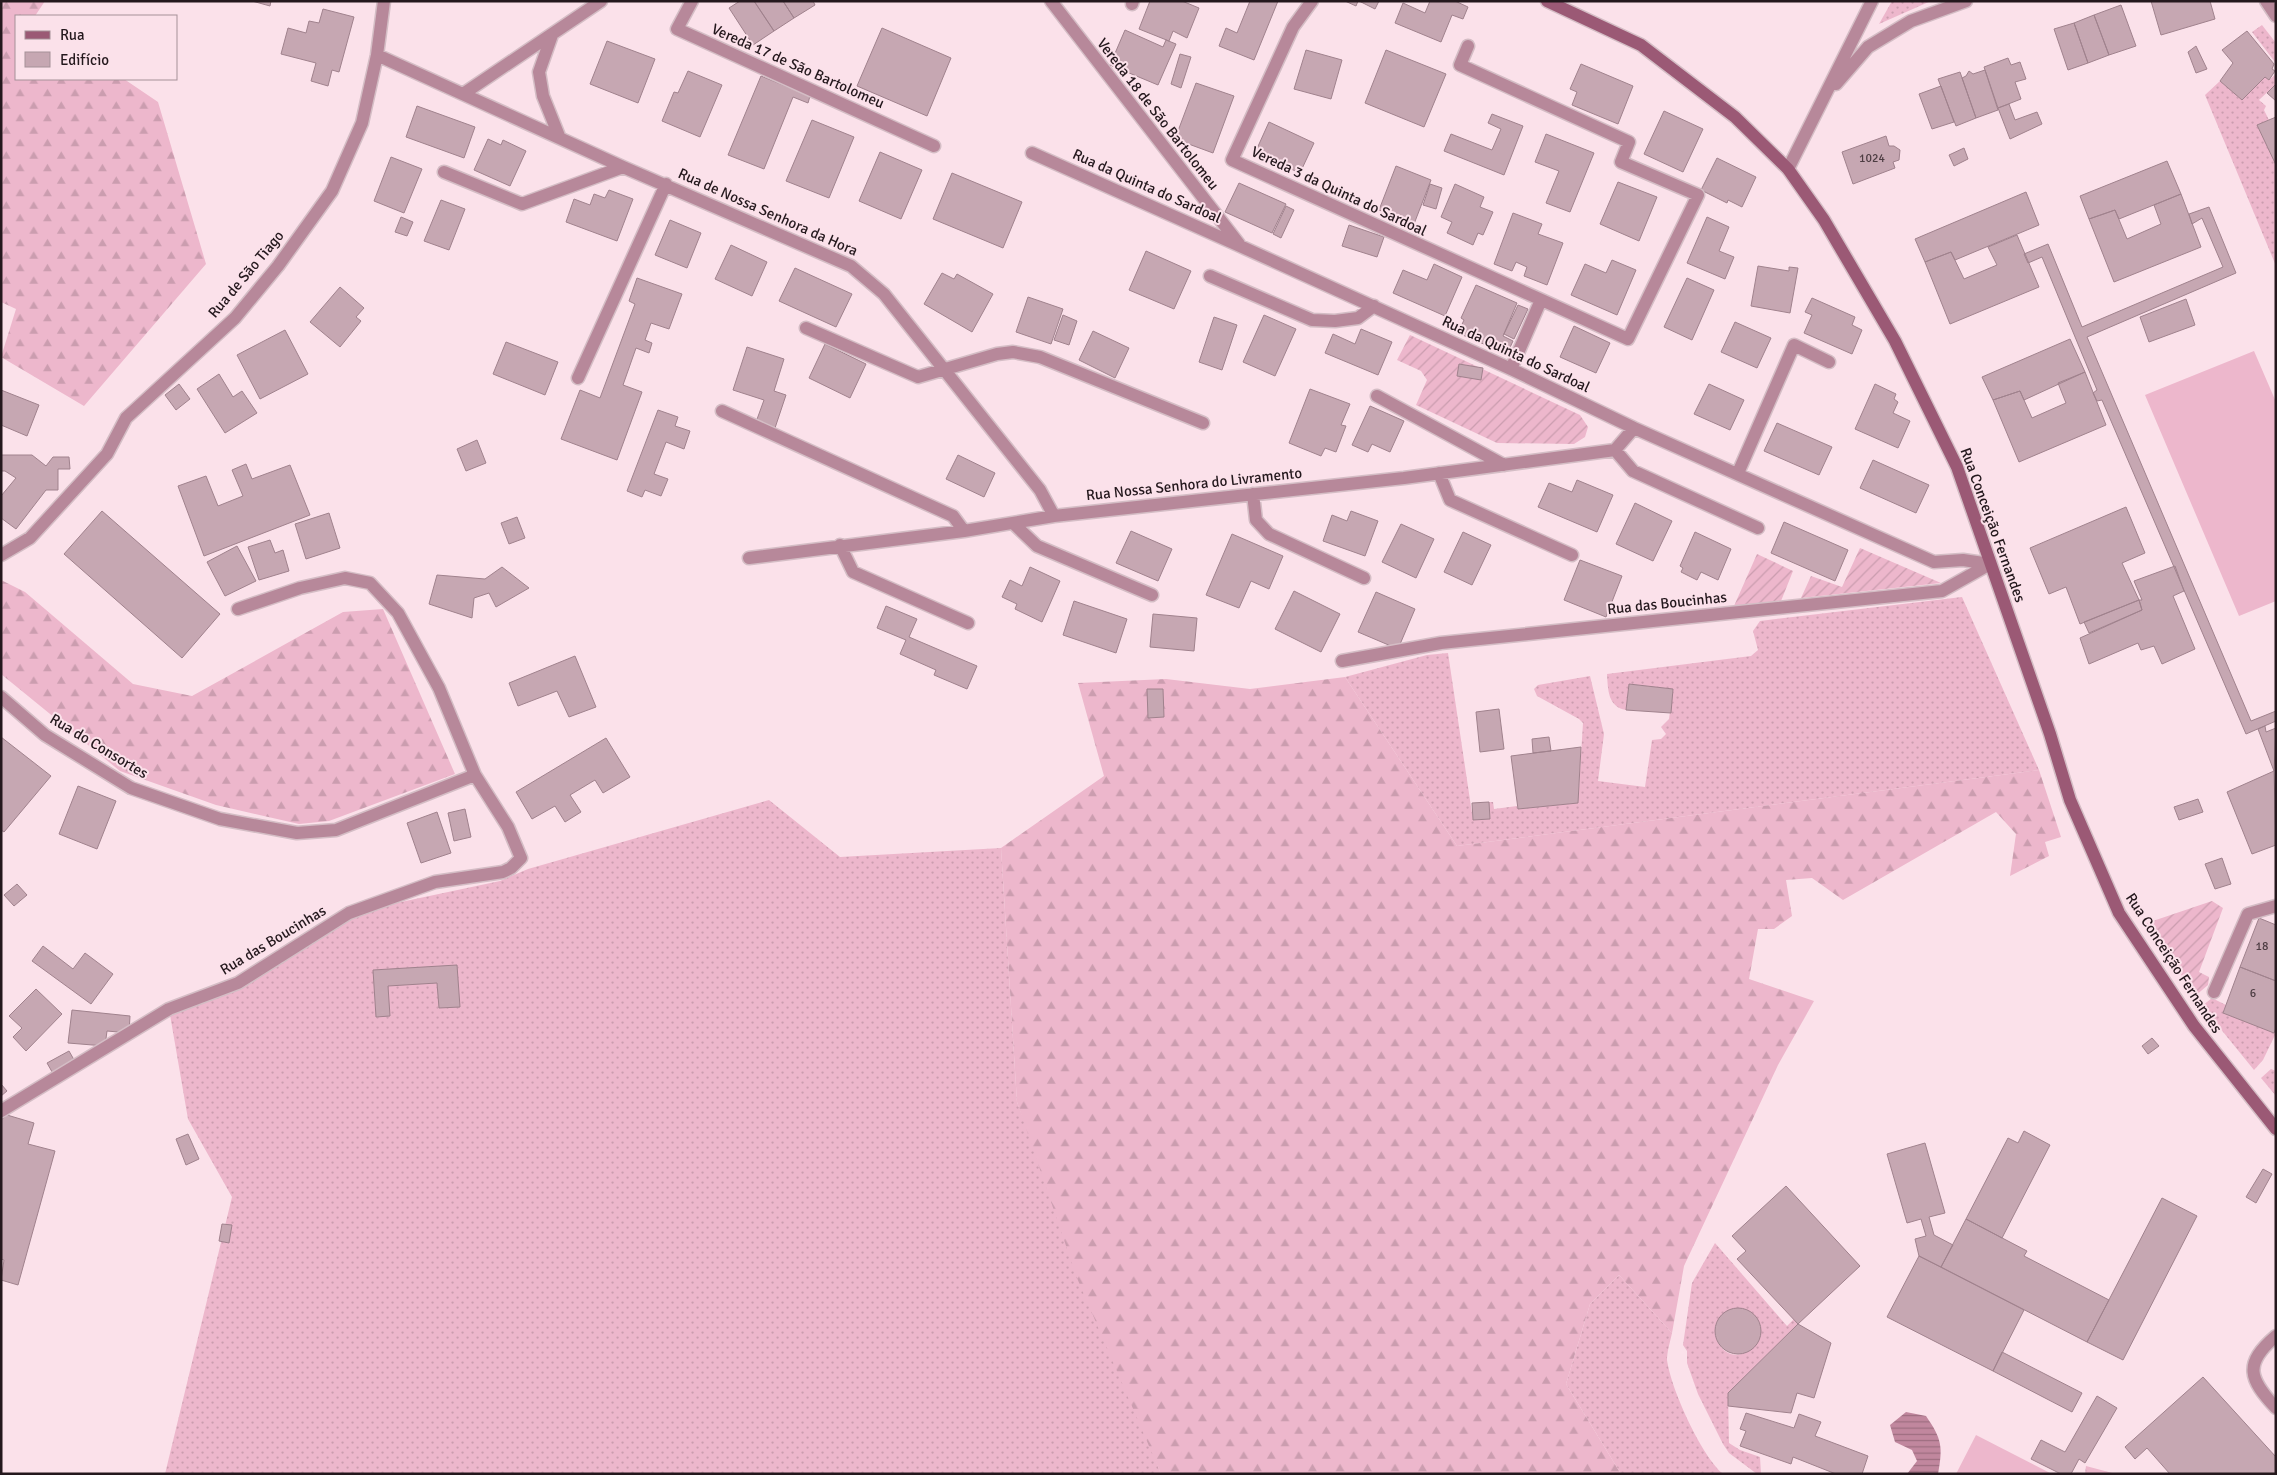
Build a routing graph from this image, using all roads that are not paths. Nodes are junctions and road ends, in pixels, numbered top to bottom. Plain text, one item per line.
1 (384, 1) edge
2 (601, 1) edge
3 (692, 1) edge
4 (1051, 1) edge
5 (1312, 1) edge
6 (1548, 1) edge
7 (1872, 1) edge
8 (1966, 1) edge
9 (2266, 1) edge
10 (2276, 16) edge
11 (552, 36) junction
12 (1468, 46) dead end
13 (377, 55) junction
14 (463, 94) junction
15 (1824, 97) junction
16 (559, 136) junction
17 (934, 146) dead end
18 (1032, 153) dead end
19 (623, 167) junction
20 (1788, 169) junction
21 (444, 172) dead end
22 (666, 184) junction
23 (1240, 246) junction
24 (1210, 276) dead end
25 (1541, 300) junction
26 (1374, 306) junction
27 (806, 328) dead end
28 (1829, 362) dead end
29 (943, 368) junction
30 (1511, 369) junction
31 (578, 378) dead end
32 (1377, 396) dead end
33 (722, 411) dead end
34 (1203, 423) dead end
35 (1634, 428) junction
36 (1615, 450) junction
37 (1504, 465) junction
38 (1439, 473) junction
39 (1738, 474) junction
40 (1253, 494) junction
41 (1054, 516) junction
42 (1013, 523) junction
43 (1758, 528) dead end
44 (964, 531) junction
45 (840, 545) junction
46 (1, 555) edge
47 (1572, 555) dead end
48 (749, 558) dead end
49 (1990, 564) junction
50 (1364, 578) dead end
51 (1152, 595) dead end
52 (238, 609) dead end
53 (968, 623) dead end
54 (1342, 661) dead end
55 (1, 697) edge
56 (475, 775) junction
57 (2276, 906) edge
58 (2214, 992) dead end
59 (1, 1111) edge
60 (2276, 1129) edge
61 (2276, 1336) edge
62 (2276, 1408) edge

1 - 13 street, Rua de São Tiago
2 - 11 street
3 - 17 street, Vereda 17 de São Bartolomeu
4 - 23 street, Vereda 18 de São Bartolomeu
5 - 25 street, Vereda 3 da Quinta do Sardoal
6 - 20 main road, Rua Conceição Fernandes
7 - 15 street
8 - 15 street
9 - 10 street
11 - 14 street
11 - 16 street
12 - 25 street
13 - 14 street, Rua de Nossa Senhora da Hora
13 - 46 street, Rua de São Tiago
14 - 16 street, Rua de Nossa Senhora da Hora
15 - 20 street
16 - 19 street, Rua de Nossa Senhora da Hora
18 - 23 street, Rua da Quinta do Sardoal
19 - 21 street
19 - 22 street, Rua de Nossa Senhora da Hora
20 - 49 main road, Rua Conceição Fernandes
22 - 29 street, Rua de Nossa Senhora da Hora
22 - 31 street
23 - 26 street, Rua da Quinta do Sardoal
24 - 26 street
25 - 30 street
26 - 30 street, Rua da Quinta do Sardoal
27 - 29 street
28 - 39 street
29 - 34 street
29 - 41 street, Rua de Nossa Senhora da Hora
30 - 35 street, Rua da Quinta do Sardoal
32 - 37 street
33 - 44 street
35 - 36 street
35 - 39 street, Rua da Quinta do Sardoal
36 - 37 street, Rua Nossa Senhora do Livramento
36 - 43 street
37 - 38 street, Rua Nossa Senhora do Livramento
38 - 40 street, Rua Nossa Senhora do Livramento
38 - 47 street
39 - 49 street, Rua da Quinta do Sardoal
40 - 41 street, Rua Nossa Senhora do Livramento
40 - 50 street
41 - 42 street, Rua Nossa Senhora do Livramento
42 - 44 street, Rua Nossa Senhora do Livramento
42 - 51 street
44 - 45 street, Rua Nossa Senhora do Livramento
45 - 48 street, Rua Nossa Senhora do Livramento
45 - 53 street
49 - 54 street, Rua das Boucinhas
49 - 60 main road, Rua Conceição Fernandes
52 - 56 street
55 - 56 street, Rua do Consortes
56 - 59 street, Rua das Boucinhas
57 - 58 street
61 - 62 street

